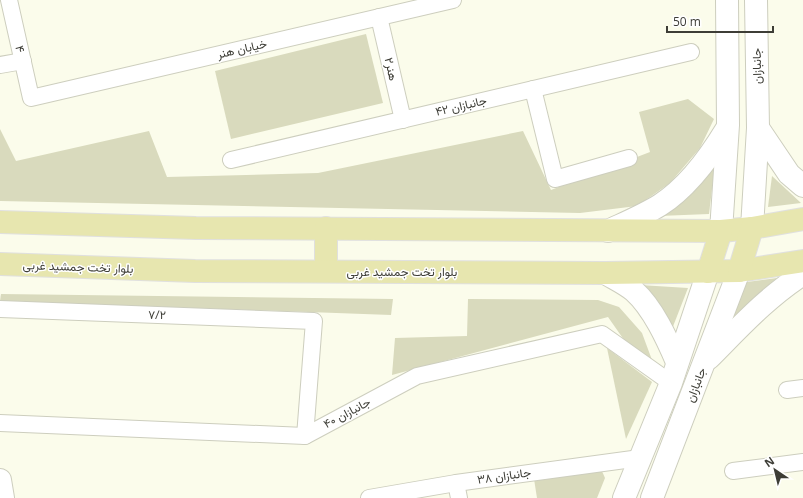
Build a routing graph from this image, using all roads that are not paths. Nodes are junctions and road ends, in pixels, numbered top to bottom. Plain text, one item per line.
1 (9, 0) edge
2 (453, 0) edge
3 (727, 0) edge
4 (756, 0) edge
5 (379, 17) junction
6 (691, 52) dead end
7 (23, 61) junction
8 (0, 65) edge
9 (533, 89) junction
10 (31, 98) joint
11 (403, 120) junction
12 (728, 125) junction
13 (758, 128) junction
14 (629, 158) dead end
15 (231, 160) dead end
16 (803, 186) edge
17 (803, 219) edge
18 (0, 222) edge
19 (326, 228) junction
20 (752, 228) junction
21 (608, 231) junction
22 (721, 231) junction
23 (803, 261) edge
24 (0, 264) edge
25 (326, 271) junction
26 (739, 271) junction
27 (708, 272) junction
28 (605, 273) junction
29 (803, 274) edge
30 (0, 309) edge
31 (678, 362) junction
32 (704, 364) junction
33 (671, 383) junction
34 (803, 388) edge
35 (787, 390) dead end
36 (0, 423) edge
37 (305, 436) junction
38 (640, 458) junction
39 (803, 462) edge
40 (733, 471) dead end
41 (0, 480) edge
42 (457, 490) edge
43 (3, 498) edge
44 (369, 498) edge
45 (624, 498) edge
46 (652, 498) edge

1 - 7 street, ۴
2 - 5 street, خیابان هنر
3 - 12 main road
4 - 13 main road, جانبازان
5 - 10 street, خیابان هنر
5 - 11 street, هنر۲
6 - 9 street, ۴۲ جانبازان
7 - 8 street
7 - 10 street, ۴
9 - 11 street, ۴۲ جانبازان
9 - 14 street
11 - 15 street, ۴۲ جانبازان
12 - 21 main road
12 - 22 main road
13 - 16 main road
13 - 20 main road, جانبازان
17 - 20 main road
18 - 19 main road
19 - 21 main road
19 - 25 main road
20 - 22 main road
20 - 26 main road
21 - 22 main road
22 - 27 main road
23 - 26 main road, بلوار تخت جمشید غربی
24 - 25 main road, بلوار تخت جمشید غربی
25 - 28 main road, بلوار تخت جمشید غربی
26 - 27 main road, بلوار تخت جمشید غربی
26 - 32 main road, جانبازان
27 - 28 main road, بلوار تخت جمشید غربی
27 - 31 main road, جانبازان
28 - 31 main road
29 - 32 main road
30 - 37 street, ۷/۲
31 - 33 main road, جانبازان
32 - 46 main road, جانبازان
33 - 37 street, ۴۰ جانبازان
33 - 38 main road, جانبازان
34 - 35 street
36 - 37 street
38 - 42 street, ۳۸ جانبازان
38 - 45 main road, جانبازان
39 - 40 street
41 - 43 main road
42 - 44 street, ۳۸ جانبازان

